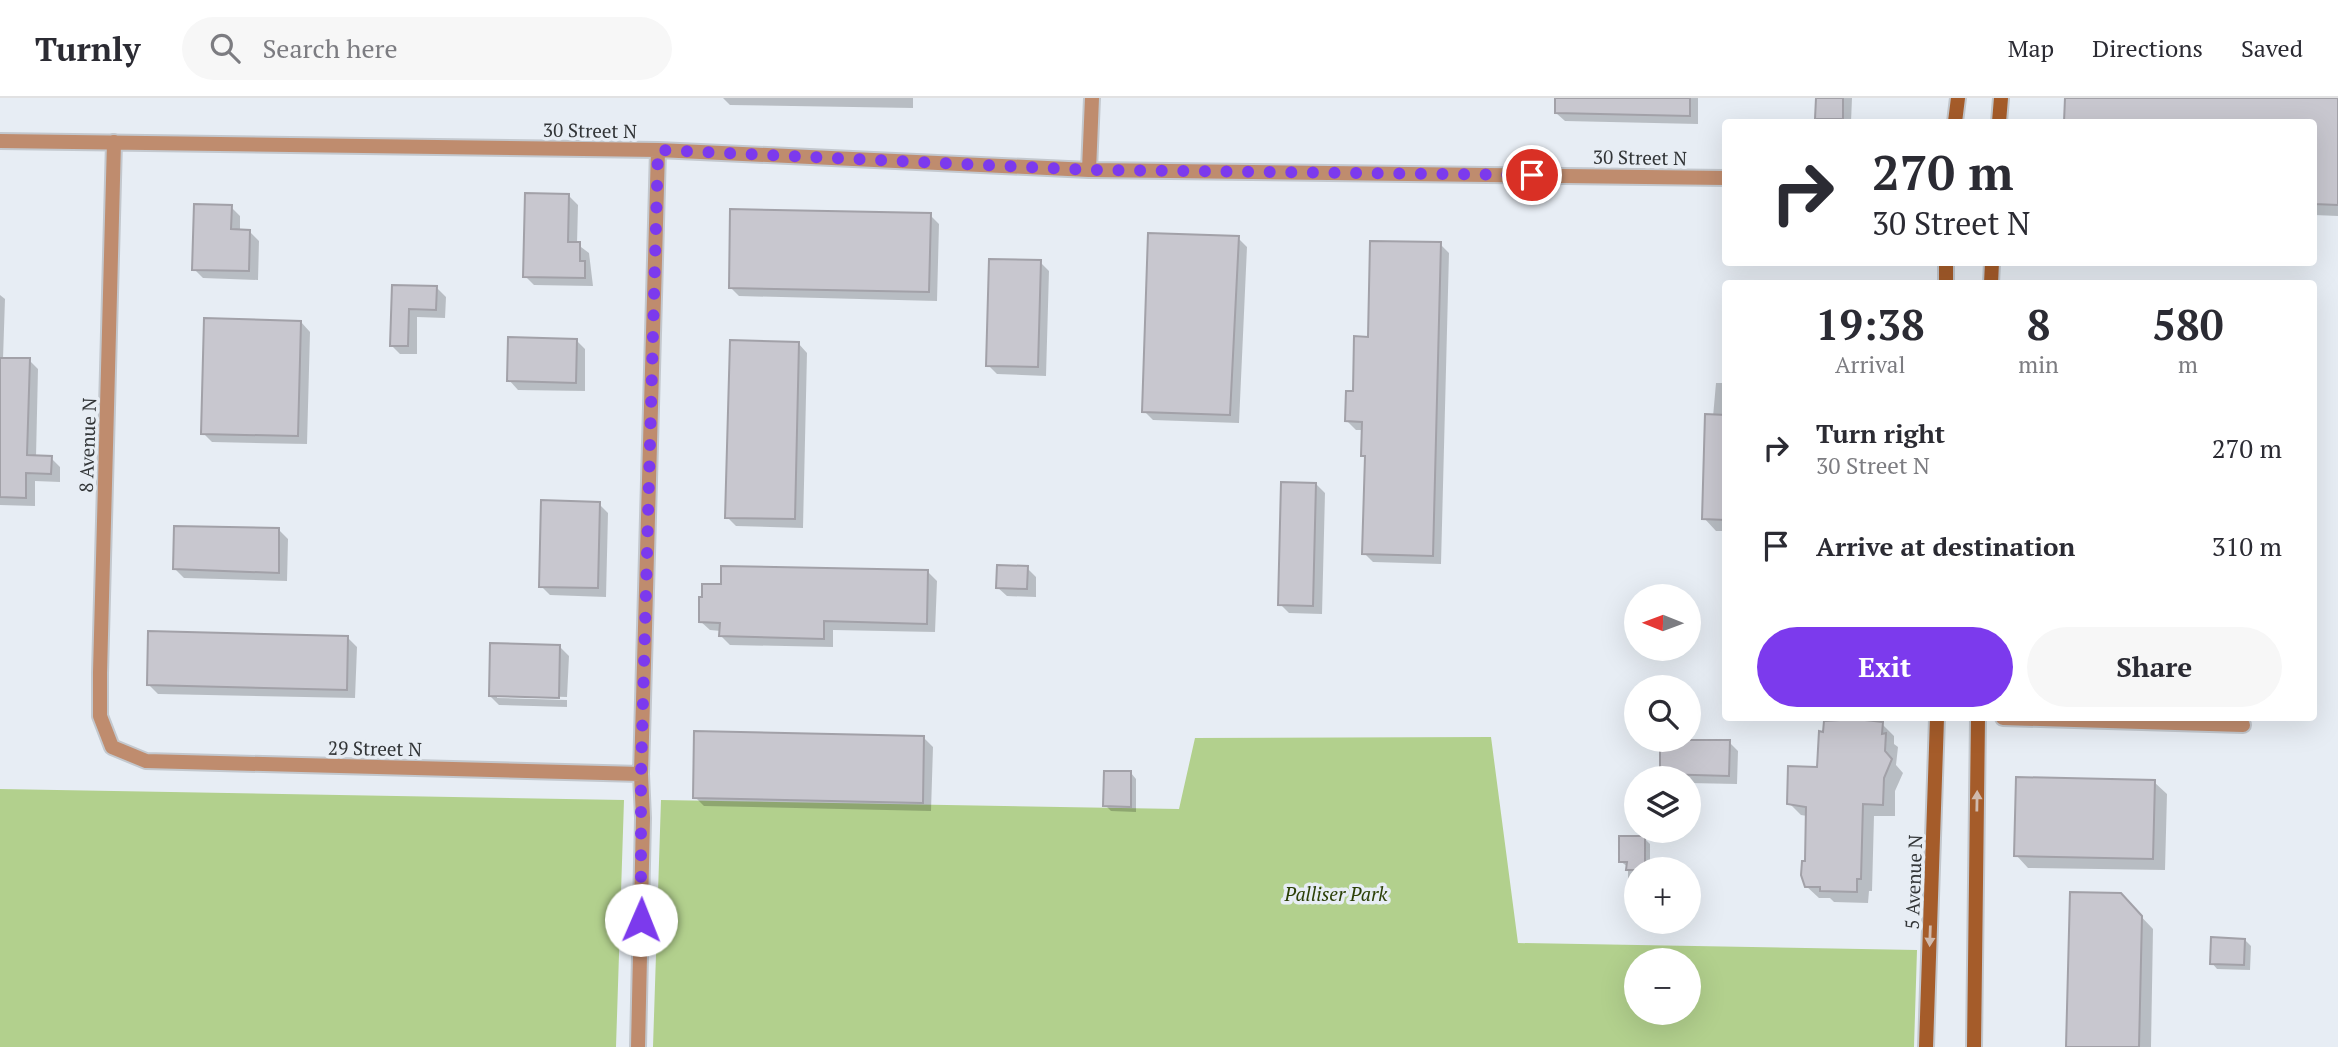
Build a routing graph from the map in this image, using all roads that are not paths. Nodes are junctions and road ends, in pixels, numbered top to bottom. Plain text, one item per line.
1 (1092, 98) edge
2 (1958, 98) edge
3 (2001, 98) edge
4 (1955, 119) edge
5 (1999, 119) edge
6 (0, 141) edge
7 (114, 142) junction
8 (658, 150) junction
9 (1089, 170) junction
10 (1722, 177) edge
11 (1937, 721) edge
12 (1978, 721) edge
13 (2106, 721) edge
14 (2242, 725) dead end
15 (111, 747) joint
16 (641, 774) junction
17 (638, 1047) edge
18 (1927, 1047) edge
19 (1974, 1047) edge

1 - 9 street
2 - 4 main road
3 - 5 main road
6 - 7 street, 30 Street N
7 - 8 street, 30 Street N
7 - 15 street, 8 Avenue N
8 - 9 street, 30 Street N
8 - 16 street
9 - 10 street, 30 Street N
11 -> 18 main road, 5 Avenue N
19 -> 12 main road
13 - 14 street
15 - 16 street, 29 Street N
16 - 17 street

